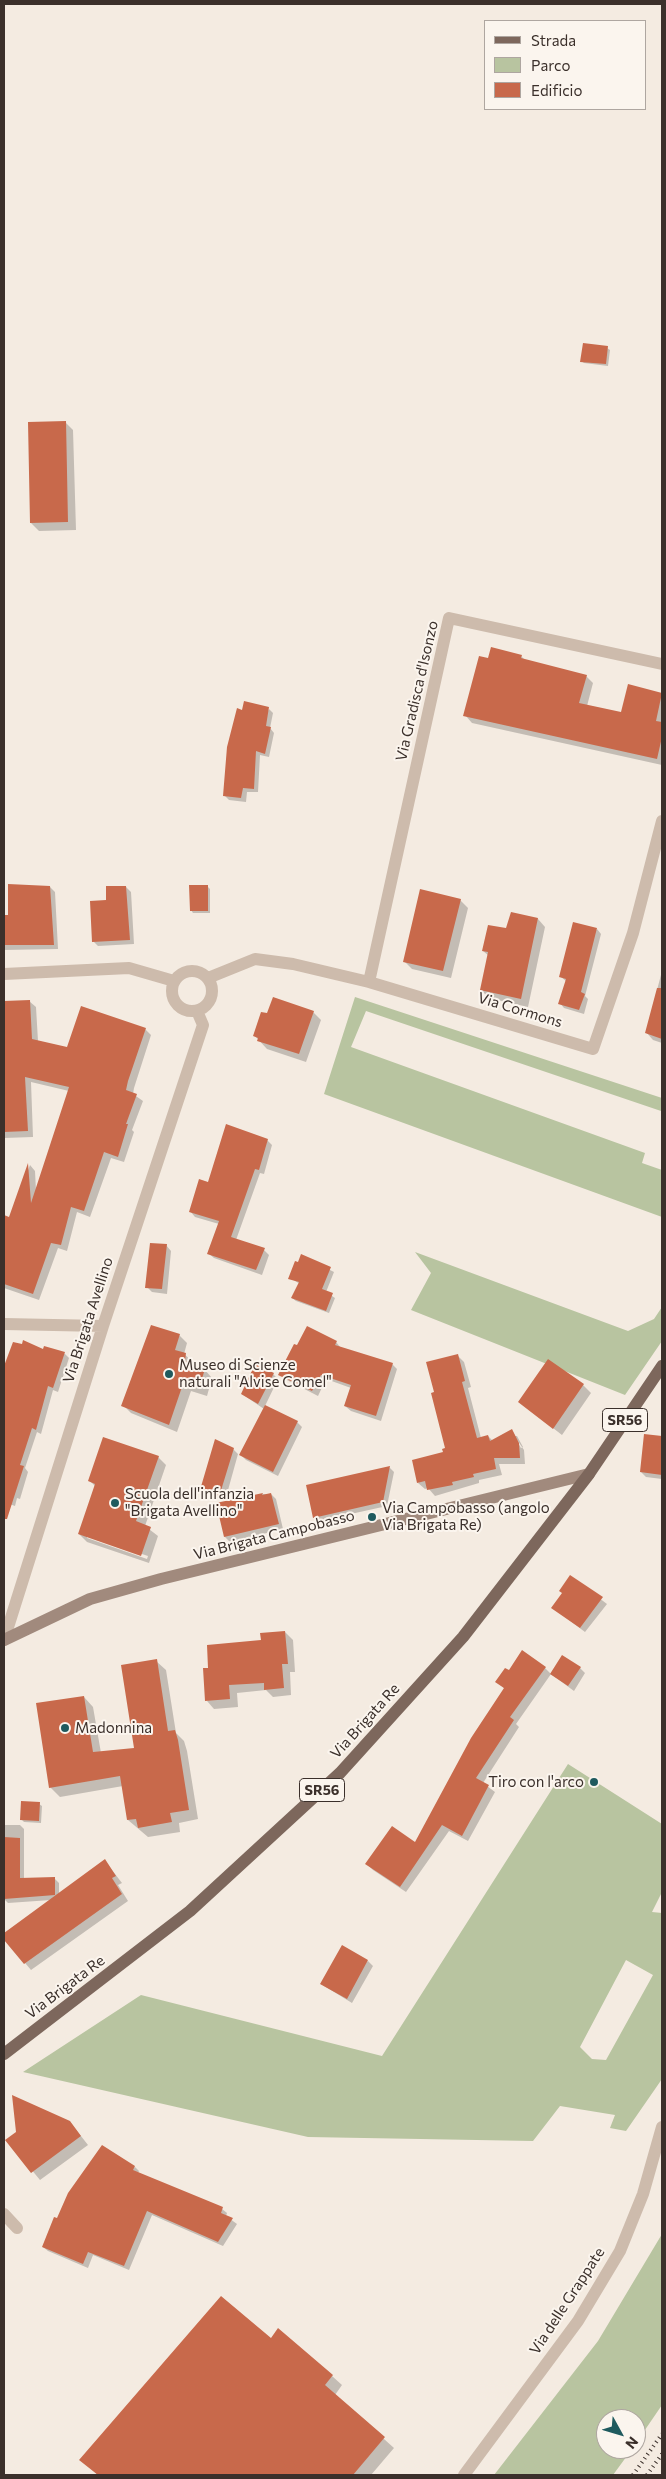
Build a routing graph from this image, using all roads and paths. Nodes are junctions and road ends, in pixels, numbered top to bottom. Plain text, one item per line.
1 (662, 664) edge
2 (662, 821) edge
3 (4, 974) edge
4 (208, 978) junction
5 (174, 981) junction
6 (369, 982) junction
7 (197, 1011) junction
8 (4, 1324) edge
9 (103, 1326) junction
10 (662, 1366) edge
11 (589, 1474) junction
12 (4, 1640) edge
13 (4, 2054) edge
14 (662, 2127) edge
15 (4, 2214) edge
16 (17, 2228) dead end
17 (464, 2475) edge

1 - 6 street, Via Gradisca d'Isonzo
2 - 6 street, Via Cormons
3 - 5 street
4 - 5 street
4 - 6 street, Via Cormons
4 - 7 street
5 - 7 street
7 - 9 street, Via Brigata Avellino
8 - 9 street
9 - 12 street, Via Brigata Avellino
10 - 11 main road, Via Brigata Re / SR56
11 - 12 main road, Via Brigata Campobasso
11 - 13 main road, Via Brigata Re / SR56
14 - 17 street, Via delle Grappate
15 - 16 street

